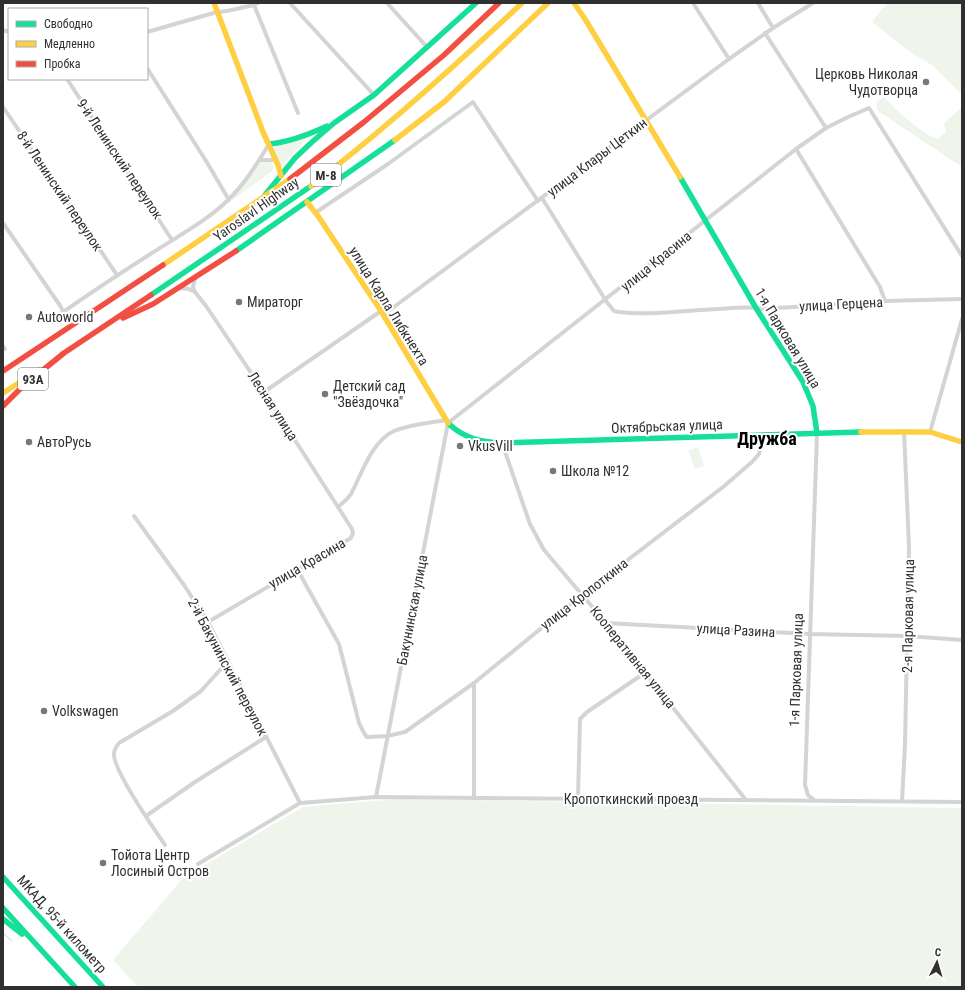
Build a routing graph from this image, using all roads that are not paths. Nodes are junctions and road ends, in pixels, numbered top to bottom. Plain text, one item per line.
1 (214, 3) edge
2 (290, 3) edge
3 (387, 3) edge
4 (476, 3) edge
5 (499, 3) edge
6 (522, 3) edge
7 (548, 3) edge
8 (574, 3) edge
9 (693, 3) edge
10 (758, 3) edge
11 (813, 3) edge
12 (256, 4) edge
13 (217, 12) junction
14 (773, 28) junction
15 (148, 32) edge
16 (765, 33) junction
17 (427, 47) junction
18 (729, 59) junction
19 (148, 70) edge
20 (68, 80) edge
21 (374, 95) junction
22 (3, 107) edge
23 (298, 113) dead end
24 (645, 120) junction
25 (334, 124) junction
26 (826, 128) junction
27 (269, 144) junction
28 (796, 150) junction
29 (260, 160) junction
30 (276, 160) junction
31 (281, 176) junction
32 (542, 198) junction
33 (262, 199) junction
34 (229, 200) junction
35 (538, 201) junction
36 (307, 202) junction
37 (315, 213) junction
38 (706, 220) junction
39 (3, 223) edge
40 (172, 240) junction
41 (962, 256) edge
42 (117, 275) junction
43 (195, 278) junction
44 (178, 288) junction
45 (195, 292) junction
46 (962, 299) edge
47 (606, 301) junction
48 (885, 301) junction
49 (756, 308) junction
50 (382, 313) junction
51 (962, 319) edge
52 (111, 324) junction
53 (42, 344) junction
54 (64, 353) junction
55 (3, 367) edge
56 (3, 371) edge
57 (264, 392) junction
58 (3, 393) edge
59 (3, 406) edge
60 (447, 422) junction
61 (904, 431) junction
62 (930, 432) junction
63 (817, 433) junction
64 (763, 434) junction
65 (502, 442) junction
66 (962, 442) edge
67 (338, 507) junction
68 (134, 516) dead end
69 (297, 570) junction
70 (582, 595) junction
71 (208, 622) junction
72 (606, 623) junction
73 (809, 634) junction
74 (907, 636) junction
75 (962, 640) edge
76 (228, 661) junction
77 (646, 672) junction
78 (474, 683) junction
79 (387, 736) junction
80 (266, 737) junction
81 (376, 797) junction
82 (474, 798) junction
83 (578, 798) junction
84 (746, 800) junction
85 (814, 800) junction
86 (902, 801) junction
87 (962, 802) edge
88 (300, 804) junction
89 (146, 816) junction
90 (165, 845) dead end
91 (198, 864) dead end
92 (3, 877) edge
93 (3, 908) edge
94 (3, 919) edge
95 (38, 946) junction
96 (75, 987) edge
97 (103, 987) edge

1 - 13 main road
2 - 21 street
3 - 17 street
4 - 17 main road
5 - 33 main road, Yaroslavl Highway / М-8
6 - 52 main road, Yaroslavl Highway / М-8
7 - 36 main road
8 - 24 main road, 1-я Парковая улица
9 - 18 street
10 - 14 street
11 - 14 street, улица Клары Цеткин
12 - 13 street
12 - 23 street
13 - 15 street
13 - 27 main road
14 - 16 street, улица Клары Цеткин
16 - 18 street, улица Клары Цеткин
16 - 26 street
17 - 21 main road
18 - 24 street, улица Клары Цеткин
19 - 34 street
20 - 40 street, 9-й Ленинский переулок
21 - 25 main road
22 - 42 street, 8-й Ленинский переулок
24 - 32 street, улица Клары Цеткин
24 - 38 main road, 1-я Парковая улица
25 - 27 main road
25 - 31 main road
26 - 28 street, улица Красина
26 - 41 street, улица Красина
27 - 29 street
27 - 30 main road
28 - 38 street, улица Красина
28 - 48 street
29 - 30 street
29 - 34 street
30 - 31 main road
31 - 33 main road
32 - 35 street, улица Клары Цеткин
32 - 47 street
33 - 53 main road, Yaroslavl Highway / М-8
34 - 40 street
35 - 37 street
35 - 50 street, улица Клары Цеткин
36 - 37 main road, улица Карла Либкнехта
36 - 43 main road
37 - 50 main road, улица Карла Либкнехта
38 - 47 street, улица Красина
38 - 49 main road, 1-я Парковая улица
39 - 42 street
40 - 42 street
43 - 44 main road
43 - 45 street
44 - 45 street
44 - 52 main road
45 - 57 street, Лесная улица
46 - 48 street, улица Герцена
47 - 49 street, улица Герцена
47 - 60 street, улица Красина
48 - 49 street, улица Герцена
49 - 63 main road, 1-я Парковая улица
50 - 57 street, улица Клары Цеткин
50 - 60 main road, улица Карла Либкнехта
51 - 62 street
52 - 54 main road, Yaroslavl Highway / М-8
53 - 55 main road
53 - 56 main road, Yaroslavl Highway / М-8
54 - 58 main road, Yaroslavl Highway / М-8
54 - 59 main road, 93A
57 - 67 street, Лесная улица
60 - 65 main road, Октябрьская улица
60 - 67 street, улица Красина
60 - 79 street, Бакунинская улица
61 - 62 main road, Октябрьская улица
61 - 63 main road, Октябрьская улица
61 - 74 street, 2-я Парковая улица
62 - 66 main road, Октябрьская улица
63 - 64 main road, Октябрьская улица
63 - 73 street, 1-я Парковая улица
64 - 65 main road, Октябрьская улица
64 - 70 street, улица Кропоткина
65 - 70 street, Кооперативная улица
67 - 69 street, улица Красина
68 - 71 street, 2-й Бакунинский переулок
69 - 71 street, улица Красина
69 - 79 street, улица Кропоткина
70 - 72 street, Кооперативная улица
70 - 78 street, улица Кропоткина
71 - 76 street, 2-й Бакунинский переулок
72 - 73 street, улица Разина
72 - 77 street, Кооперативная улица
73 - 74 street, улица Разина
73 - 85 street, 1-я Парковая улица
74 - 75 street, улица Разина
74 - 86 street, 2-я Парковая улица
76 - 80 street, 2-й Бакунинский переулок
76 - 89 street
77 - 83 street
77 - 84 street, Кооперативная улица
78 - 79 street, улица Кропоткина
78 - 82 street
79 - 81 street, Бакунинская улица
80 - 88 street, 2-й Бакунинский переулок
80 - 89 street
81 - 82 street, Кропоткинский проезд
81 - 88 street, Кропоткинский проезд
82 - 83 street, Кропоткинский проезд
83 - 84 street, Кропоткинский проезд
84 - 85 street, Кропоткинский проезд
85 - 86 street, Кропоткинский проезд
86 - 87 street, Кропоткинский проезд
88 - 91 street
89 - 90 street
92 - 97 main road, МКАД, 95-й километр
93 - 95 main road
94 - 95 main road
95 - 96 main road

